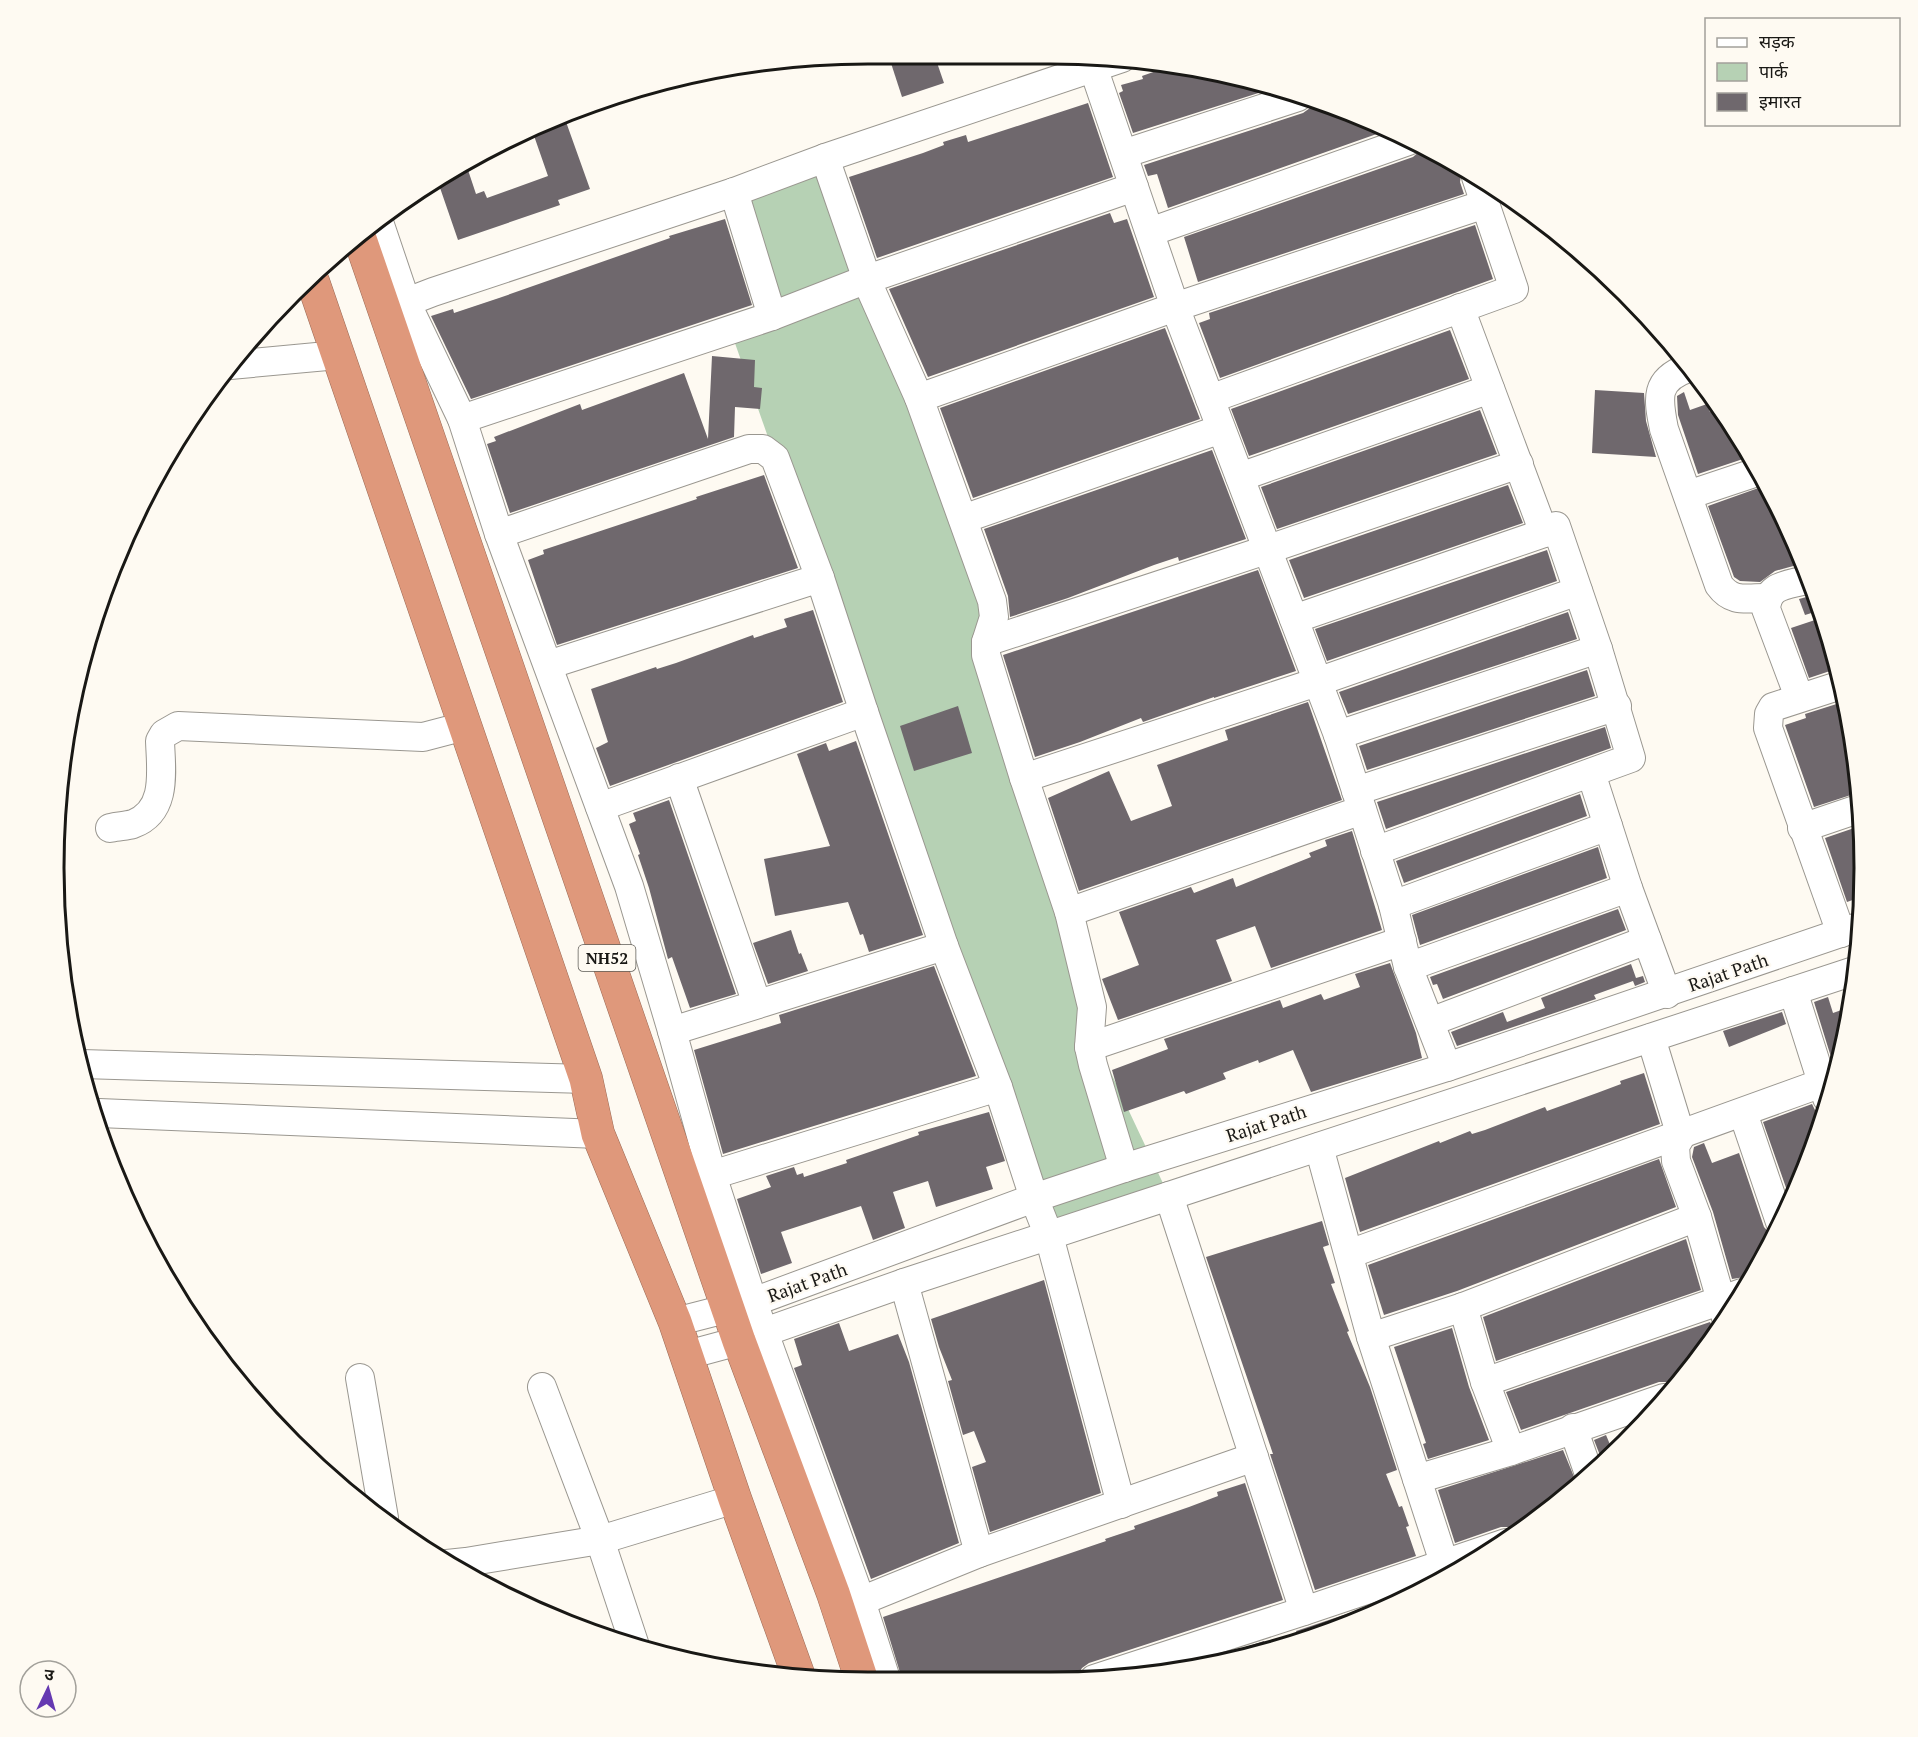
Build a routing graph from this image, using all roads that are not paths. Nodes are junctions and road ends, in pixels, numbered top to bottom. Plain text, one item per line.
1 (1098, 66) edge
2 (1094, 67) junction
3 (1287, 101) edge
4 (1399, 144) edge
5 (1123, 154) junction
6 (825, 159) junction
7 (1134, 187) junction
8 (1480, 190) edge
9 (734, 192) junction
10 (1485, 204) junction
11 (380, 230) edge
12 (1150, 232) junction
13 (363, 244) edge
14 (867, 280) junction
15 (314, 286) edge
16 (395, 306) junction
17 (1175, 307) junction
18 (1460, 308) junction
19 (772, 316) junction
20 (338, 355) junction
21 (243, 364) edge
22 (1681, 372) edge
23 (1490, 388) junction
24 (919, 398) junction
25 (1210, 399) junction
26 (462, 419) junction
27 (1221, 429) junction
28 (1519, 464) junction
29 (1750, 474) edge
30 (1240, 477) junction
31 (1688, 495) junction
32 (963, 519) junction
33 (1544, 533) junction
34 (499, 534) junction
35 (1269, 549) junction
36 (820, 578) junction
37 (1800, 582) edge
38 (1578, 591) junction
39 (1767, 598) junction
40 (1294, 619) junction
41 (986, 642) junction
42 (1598, 649) junction
43 (548, 665) junction
44 (1317, 682) junction
45 (1832, 687) edge
46 (1799, 697) junction
47 (1617, 706) junction
48 (864, 712) junction
49 (465, 726) junction
50 (1338, 735) junction
51 (1591, 773) junction
52 (679, 778) junction
53 (1023, 778) junction
54 (1359, 801) junction
55 (600, 807) junction
56 (1852, 811) edge
57 (1608, 826) junction
58 (110, 828) dead end
59 (1802, 828) junction
60 (1375, 851) junction
61 (1628, 888) junction
62 (1393, 905) junction
63 (1069, 912) junction
64 (1850, 930) edge
65 (1647, 940) junction
66 (944, 946) junction
67 (1405, 954) junction
68 (1847, 973) edge
69 (1793, 991) junction
70 (1667, 994) junction
71 (757, 1004) junction
72 (1430, 1022) junction
73 (672, 1031) junction
74 (1651, 1038) junction
75 (1089, 1047) junction
76 (89, 1064) edge
77 (1448, 1066) junction
78 (586, 1079) junction
79 (1823, 1086) edge
80 (998, 1087) junction
81 (1822, 1092) edge
82 (103, 1113) edge
83 (1743, 1113) junction
84 (598, 1134) junction
85 (1681, 1136) junction
86 (1319, 1147) junction
87 (1124, 1168) junction
88 (711, 1175) junction
89 (1168, 1196) junction
90 (1034, 1198) junction
91 (1776, 1212) edge
92 (1697, 1217) junction
93 (1049, 1236) junction
94 (1349, 1254) junction
95 (904, 1283) junction
96 (1727, 1300) edge
97 (741, 1305) junction
98 (1463, 1307) junction
99 (1723, 1307) edge
100 (675, 1322) junction
101 (751, 1336) junction
102 (1371, 1336) junction
103 (687, 1355) junction
104 (360, 1378) dead end
105 (1485, 1382) junction
106 (542, 1387) dead end
107 (1643, 1410) edge
108 (1573, 1428) junction
109 (1511, 1451) junction
110 (1254, 1457) junction
111 (1587, 1467) edge
112 (1417, 1479) junction
113 (735, 1499) junction
114 (1121, 1504) junction
115 (382, 1508) edge
116 (600, 1540) junction
117 (979, 1553) junction
118 (469, 1566) edge
119 (1446, 1569) edge
120 (1443, 1570) edge
121 (861, 1601) junction
122 (1305, 1611) junction
123 (632, 1637) edge
124 (790, 1668) edge
125 (1126, 1669) edge
126 (859, 1672) edge
127 (884, 1672) edge

1 - 2 street
2 - 5 street
2 - 6 street
3 - 5 street
4 - 12 street
5 - 7 street
6 - 9 street
6 - 14 street
7 - 12 street
7 - 14 street
8 - 10 street
9 - 16 street
9 - 19 street
10 - 17 street
10 - 18 street
11 - 16 street
12 - 17 street
13 - 16 highway, NH52
14 - 19 street
14 - 24 street
15 - 20 highway
16 - 26 street
16 - 97 highway, NH52
17 - 24 street
17 - 25 street
18 - 23 street
18 - 25 street
19 - 26 street
20 - 21 street
20 - 49 highway
22 - 31 street
23 - 28 street
23 - 30 street
24 - 32 street
25 - 27 street
26 - 34 street
27 - 30 street
27 - 32 street
28 - 33 street
28 - 35 street
29 - 31 street
30 - 35 street
31 - 39 street
32 - 41 street
33 - 38 street
33 - 40 street
34 - 36 street
34 - 43 street
35 - 40 street
35 - 41 street
36 - 43 street
36 - 48 street
37 - 39 street
38 - 42 street
38 - 44 street
39 - 46 street
40 - 44 street
41 - 53 street
42 - 47 street
42 - 50 street
43 - 55 street
44 - 50 street
44 - 53 street
45 - 46 street
46 - 59 street
47 - 51 street
47 - 54 street
48 - 52 street
48 - 66 street
49 - 58 street
49 - 78 highway
50 - 54 street
51 - 57 street
51 - 60 street
52 - 55 street
52 - 71 street
53 - 63 street
54 - 60 street
54 - 63 street
55 - 73 street
56 - 59 street
57 - 61 street
57 - 62 street
59 - 64 street
60 - 62 street
61 - 65 street
61 - 67 street
62 - 67 street
63 - 75 street
64 - 70 street, Rajat Path
65 - 70 street
65 - 72 street
66 - 71 street
66 - 80 street
67 - 72 street
67 - 75 street
68 - 69 street, Rajat Path
69 - 74 street, Rajat Path
69 - 79 street
70 - 77 street, Rajat Path
71 - 73 street
72 - 77 street
73 - 88 street
74 - 85 street
74 - 86 street, Rajat Path
75 - 87 street
76 - 78 street
77 - 87 street, Rajat Path
78 - 84 highway
80 - 88 street
80 - 90 street
81 - 83 street
82 - 84 street
83 - 85 street
83 - 91 street
84 - 100 highway
85 - 92 street
85 - 94 street
86 - 89 street, Rajat Path
86 - 94 street
87 - 90 street, Rajat Path
88 - 97 street
89 - 93 street, Rajat Path
89 - 110 street
90 - 93 street
90 - 97 street, Rajat Path
92 - 96 street
92 - 98 street
93 - 95 street, Rajat Path
93 - 114 street
94 - 102 street
95 - 101 street, Rajat Path
95 - 117 street
97 - 100 street, Rajat Path
97 - 101 highway, NH52
98 - 102 street
98 - 105 street
99 - 105 street
100 - 103 highway
101 - 103 street, Rajat Path
101 - 121 street
101 - 126 highway, NH52
102 - 112 street
103 - 113 highway
104 - 115 street
105 - 109 street
106 - 116 street
107 - 108 street
108 - 109 street
108 - 111 street
109 - 112 street
110 - 114 street
110 - 122 street
112 - 119 street
113 - 116 street
113 - 124 highway
114 - 117 street
116 - 118 street
116 - 123 street
117 - 121 street
120 - 122 street
121 - 127 street
122 - 125 street

